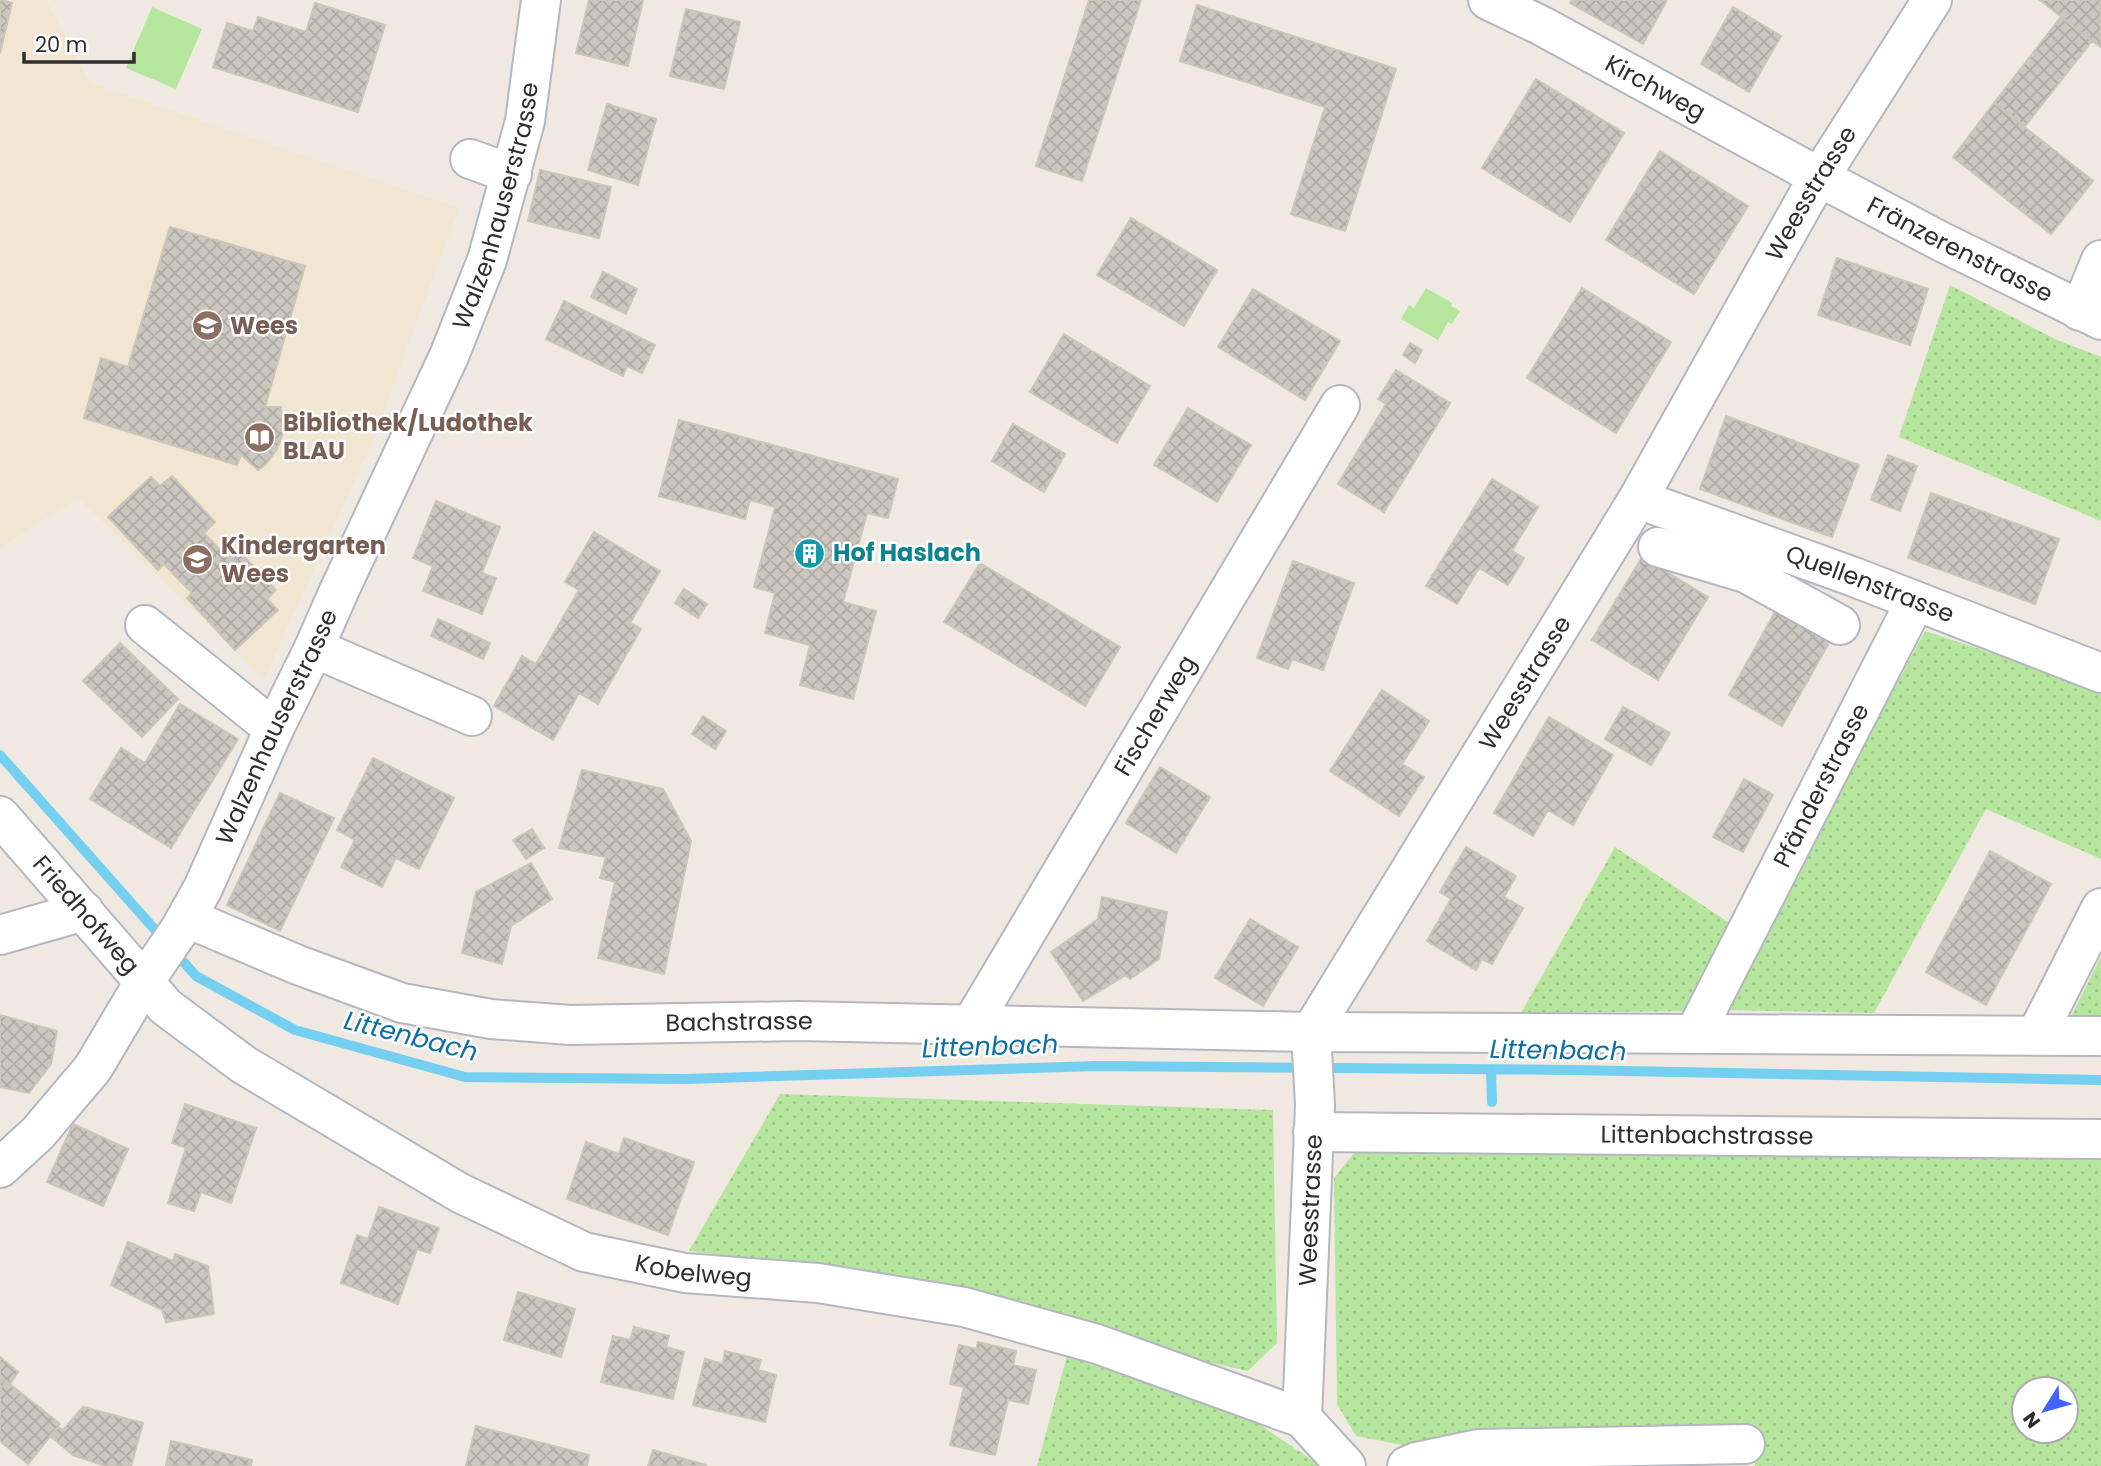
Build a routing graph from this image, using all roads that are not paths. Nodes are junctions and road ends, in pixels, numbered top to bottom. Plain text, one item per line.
1 (541, 0) edge
2 (1488, 0) edge
3 (1932, 0) edge
4 (470, 159) dead end
5 (512, 174) junction
6 (1821, 178) junction
7 (2101, 260) edge
8 (2091, 316) edge
9 (1340, 405) dead end
10 (1638, 499) junction
11 (1658, 547) dead end
12 (1754, 558) junction
13 (1915, 602) junction
14 (145, 625) dead end
15 (1840, 625) dead end
16 (314, 648) junction
17 (2101, 673) edge
18 (472, 716) dead end
19 (276, 724) junction
20 (0, 816) edge
21 (2101, 908) edge
22 (84, 911) junction
23 (183, 924) junction
24 (0, 935) edge
25 (152, 972) junction
26 (971, 1025) junction
27 (1695, 1033) junction
28 (2037, 1034) junction
29 (2101, 1036) edge
30 (1312, 1039) junction
31 (1314, 1118) junction
32 (2101, 1139) edge
33 (0, 1168) edge
34 (1302, 1418) junction
35 (1745, 1444) dead end
36 (1346, 1466) edge
37 (1407, 1466) edge

1 - 5 street, Walzenhauserstrasse
2 - 6 street, Kirchweg
3 - 6 street, Weesstrasse
4 - 5 street
5 - 16 street, Walzenhauserstrasse
6 - 8 street, Fränzerenstrasse
6 - 10 street, Weesstrasse
7 - 8 street
9 - 26 street, Fischerweg
10 - 12 street, Quellenstrasse
10 - 30 street, Weesstrasse
11 - 12 street
12 - 13 street, Quellenstrasse
12 - 15 street
13 - 17 street, Quellenstrasse
13 - 27 street, Pfänderstrasse
14 - 19 street
16 - 18 street
16 - 19 street, Walzenhauserstrasse
19 - 23 street, Walzenhauserstrasse
20 - 22 street, Friedhofweg
21 - 28 street
22 - 24 street
22 - 25 street, Friedhofweg
23 - 25 street, Walzenhauserstrasse
23 - 26 street, Bachstrasse
25 - 33 street, Walzenhauserstrasse
25 - 34 street, Kobelweg
26 - 30 street, Bachstrasse
27 - 28 street, Bachstrasse
27 - 30 street, Bachstrasse
28 - 29 street, Bachstrasse
30 - 31 street, Weesstrasse
31 - 32 street, Littenbachstrasse
31 - 34 street, Weesstrasse
34 - 36 street
35 - 37 street

